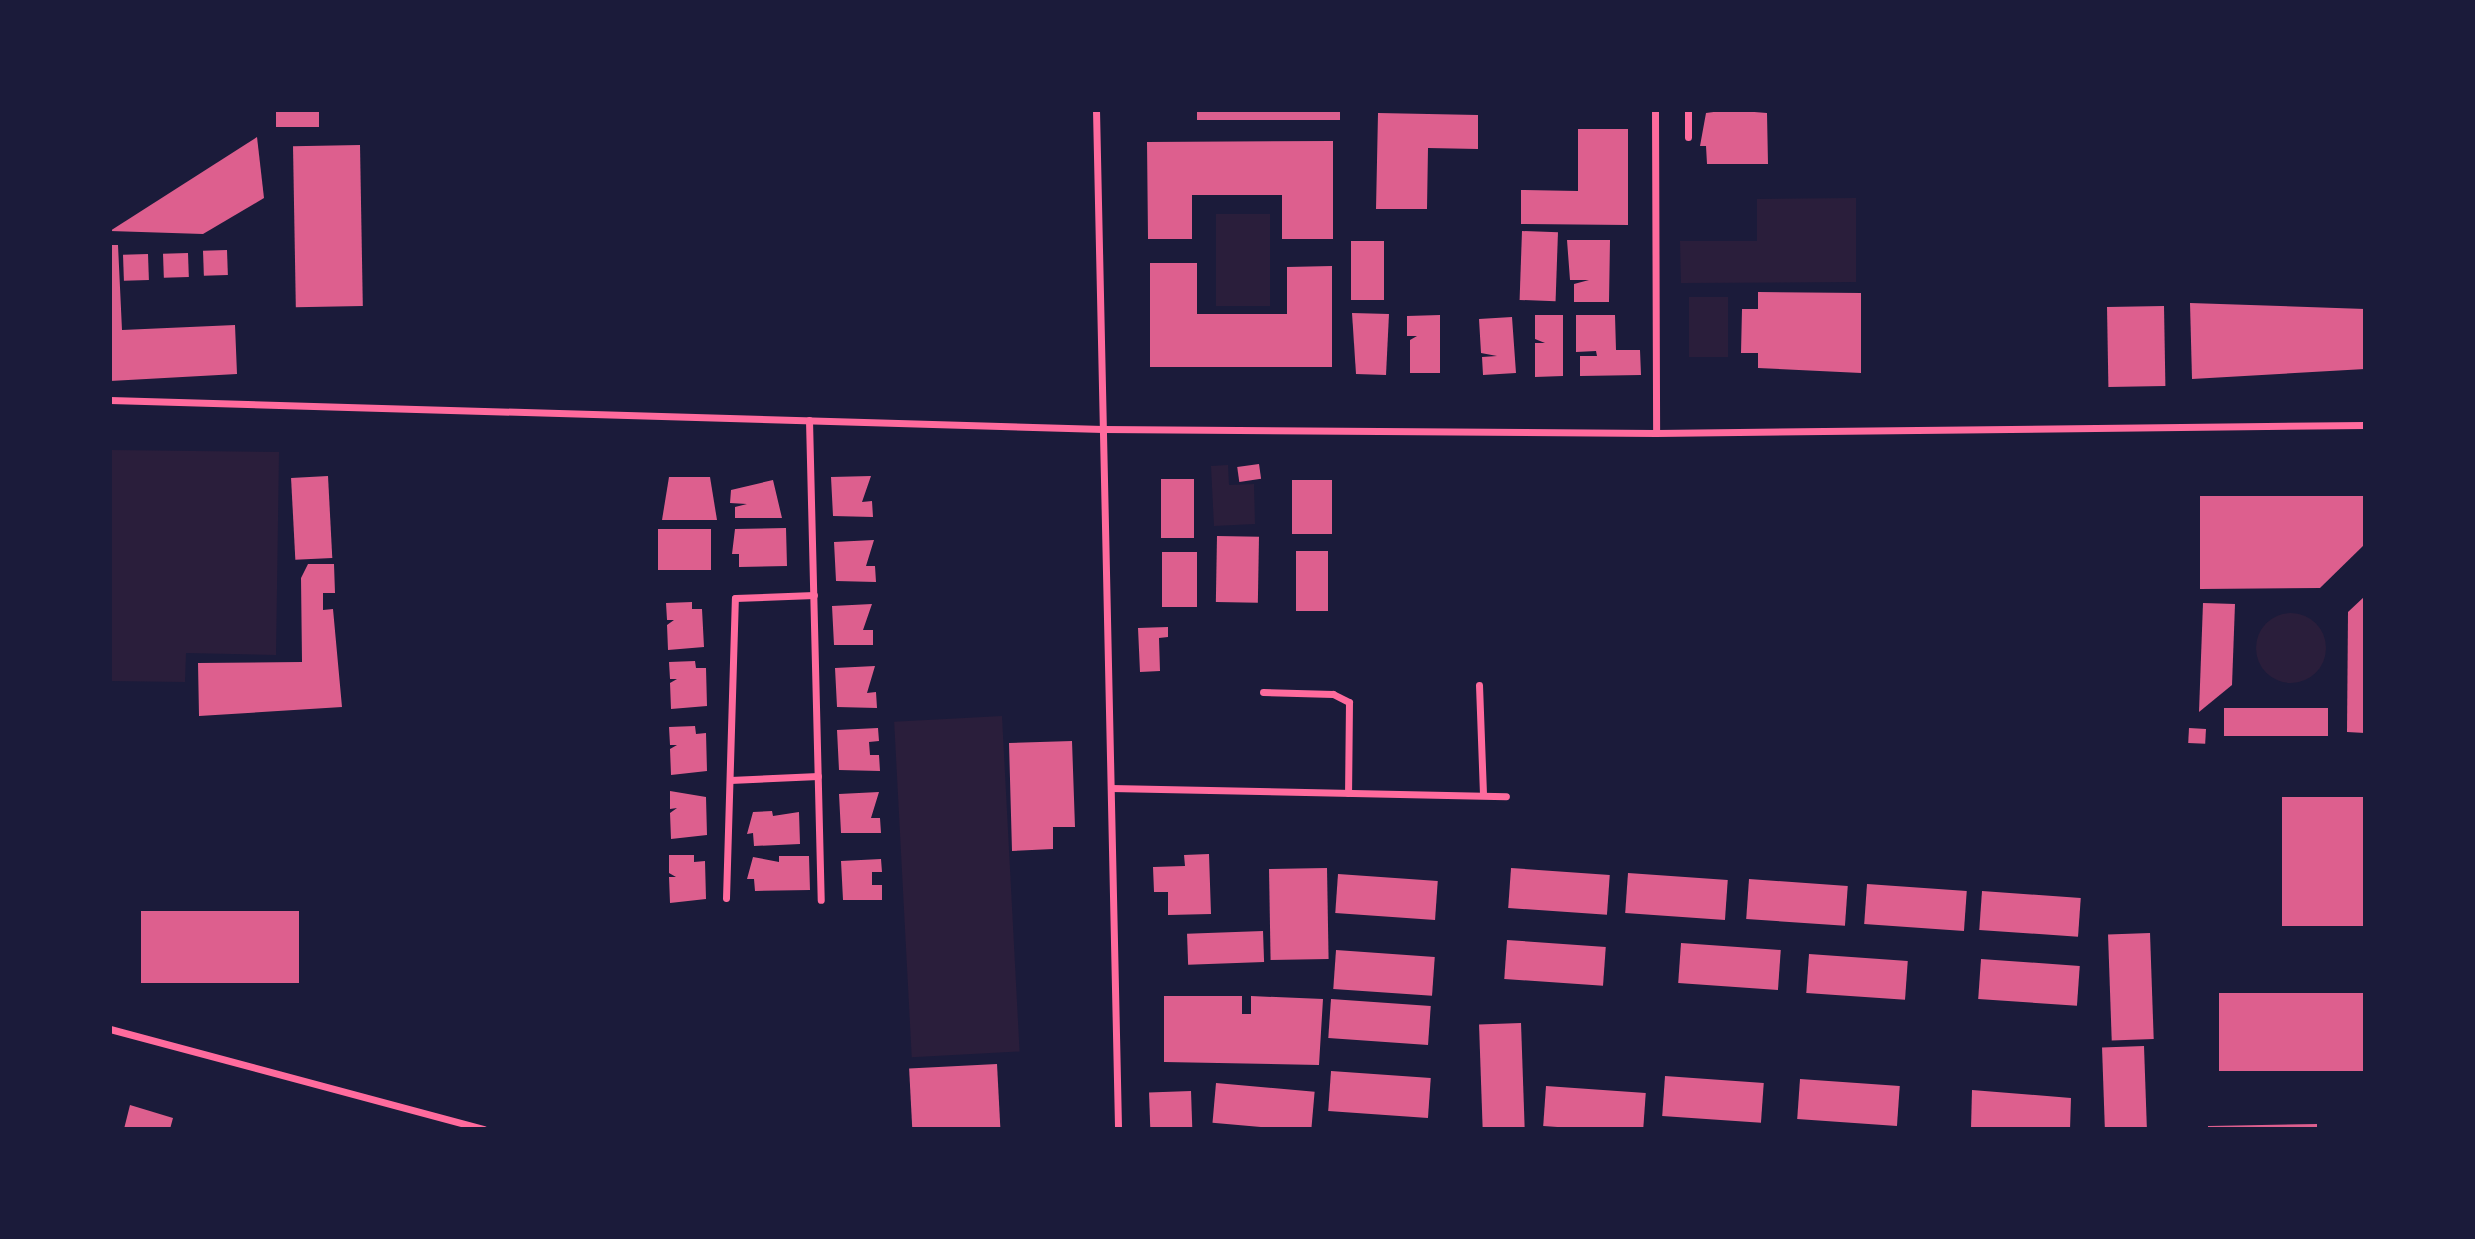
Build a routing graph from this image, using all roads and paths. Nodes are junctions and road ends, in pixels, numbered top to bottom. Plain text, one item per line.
1 (1096, 110) edge
2 (1656, 110) edge
3 (1688, 110) edge
4 (1688, 137) dead end
5 (110, 400) edge
6 (809, 420) junction
7 (2365, 425) edge
8 (1103, 429) junction
9 (1656, 433) junction
10 (814, 594) junction
11 (1479, 685) dead end
12 (1263, 692) dead end
13 (818, 776) junction
14 (730, 780) junction
15 (1111, 788) junction
16 (1348, 793) junction
17 (1483, 795) junction
18 (1506, 796) dead end
19 (726, 898) dead end
20 (821, 900) dead end
21 (110, 1029) edge
22 (484, 1129) edge
23 (1118, 1129) edge

1 - 8 street
2 - 9 street
3 - 4 street
5 - 6 street
6 - 8 street
6 - 10 street
7 - 9 street
8 - 9 street
8 - 15 street
10 - 13 street
10 - 14 street
11 - 17 street
12 - 16 street
13 - 14 street
13 - 20 street
14 - 19 street
15 - 16 street
15 - 23 street
16 - 17 street
17 - 18 street
21 - 22 street

